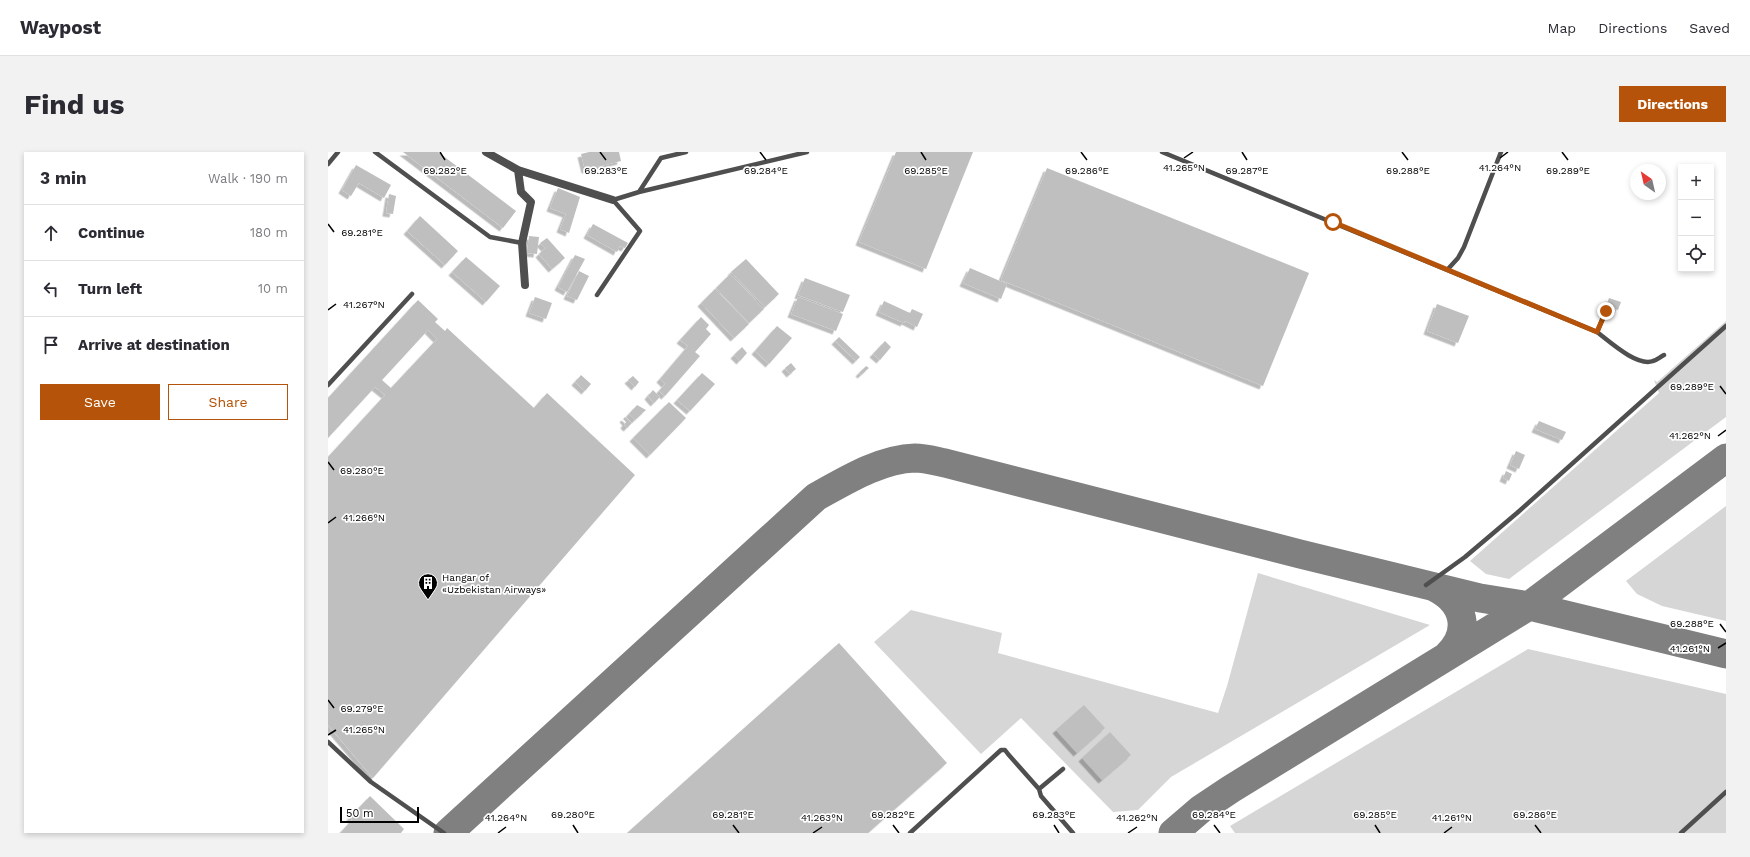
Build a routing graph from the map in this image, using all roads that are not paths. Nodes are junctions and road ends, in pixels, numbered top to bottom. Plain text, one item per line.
1 (338, 152) edge
2 (375, 152) edge
3 (486, 152) edge
4 (686, 152) edge
5 (807, 152) edge
6 (1162, 152) edge
7 (1501, 152) edge
8 (328, 164) edge
9 (518, 170) junction
10 (639, 192) junction
11 (613, 200) junction
12 (522, 243) junction
13 (1448, 269) junction
14 (525, 285) dead end
15 (412, 294) dead end
16 (597, 295) dead end
17 (1606, 311) dead end
18 (1726, 326) edge
19 (1597, 332) junction
20 (1664, 355) dead end
21 (328, 385) edge
22 (1426, 585) dead end
23 (328, 742) edge
24 (1063, 769) dead end
25 (1039, 789) junction
26 (1726, 792) edge
27 (438, 829) junction
28 (434, 833) edge
29 (444, 833) edge
30 (910, 833) edge
31 (1073, 833) edge
32 (1681, 833) edge

1 - 8 lane
2 - 12 lane
3 - 9 street
4 - 10 lane
5 - 10 lane
6 - 13 lane
7 - 13 lane
9 - 11 street
9 - 12 street
10 - 11 lane
11 - 16 lane
12 - 14 street
13 - 19 lane
15 - 21 lane
17 - 19 lane
18 - 22 lane
19 - 20 lane
23 - 27 lane
24 - 25 lane
25 - 30 lane
25 - 31 lane
26 - 32 lane
27 - 28 lane
27 - 29 lane

